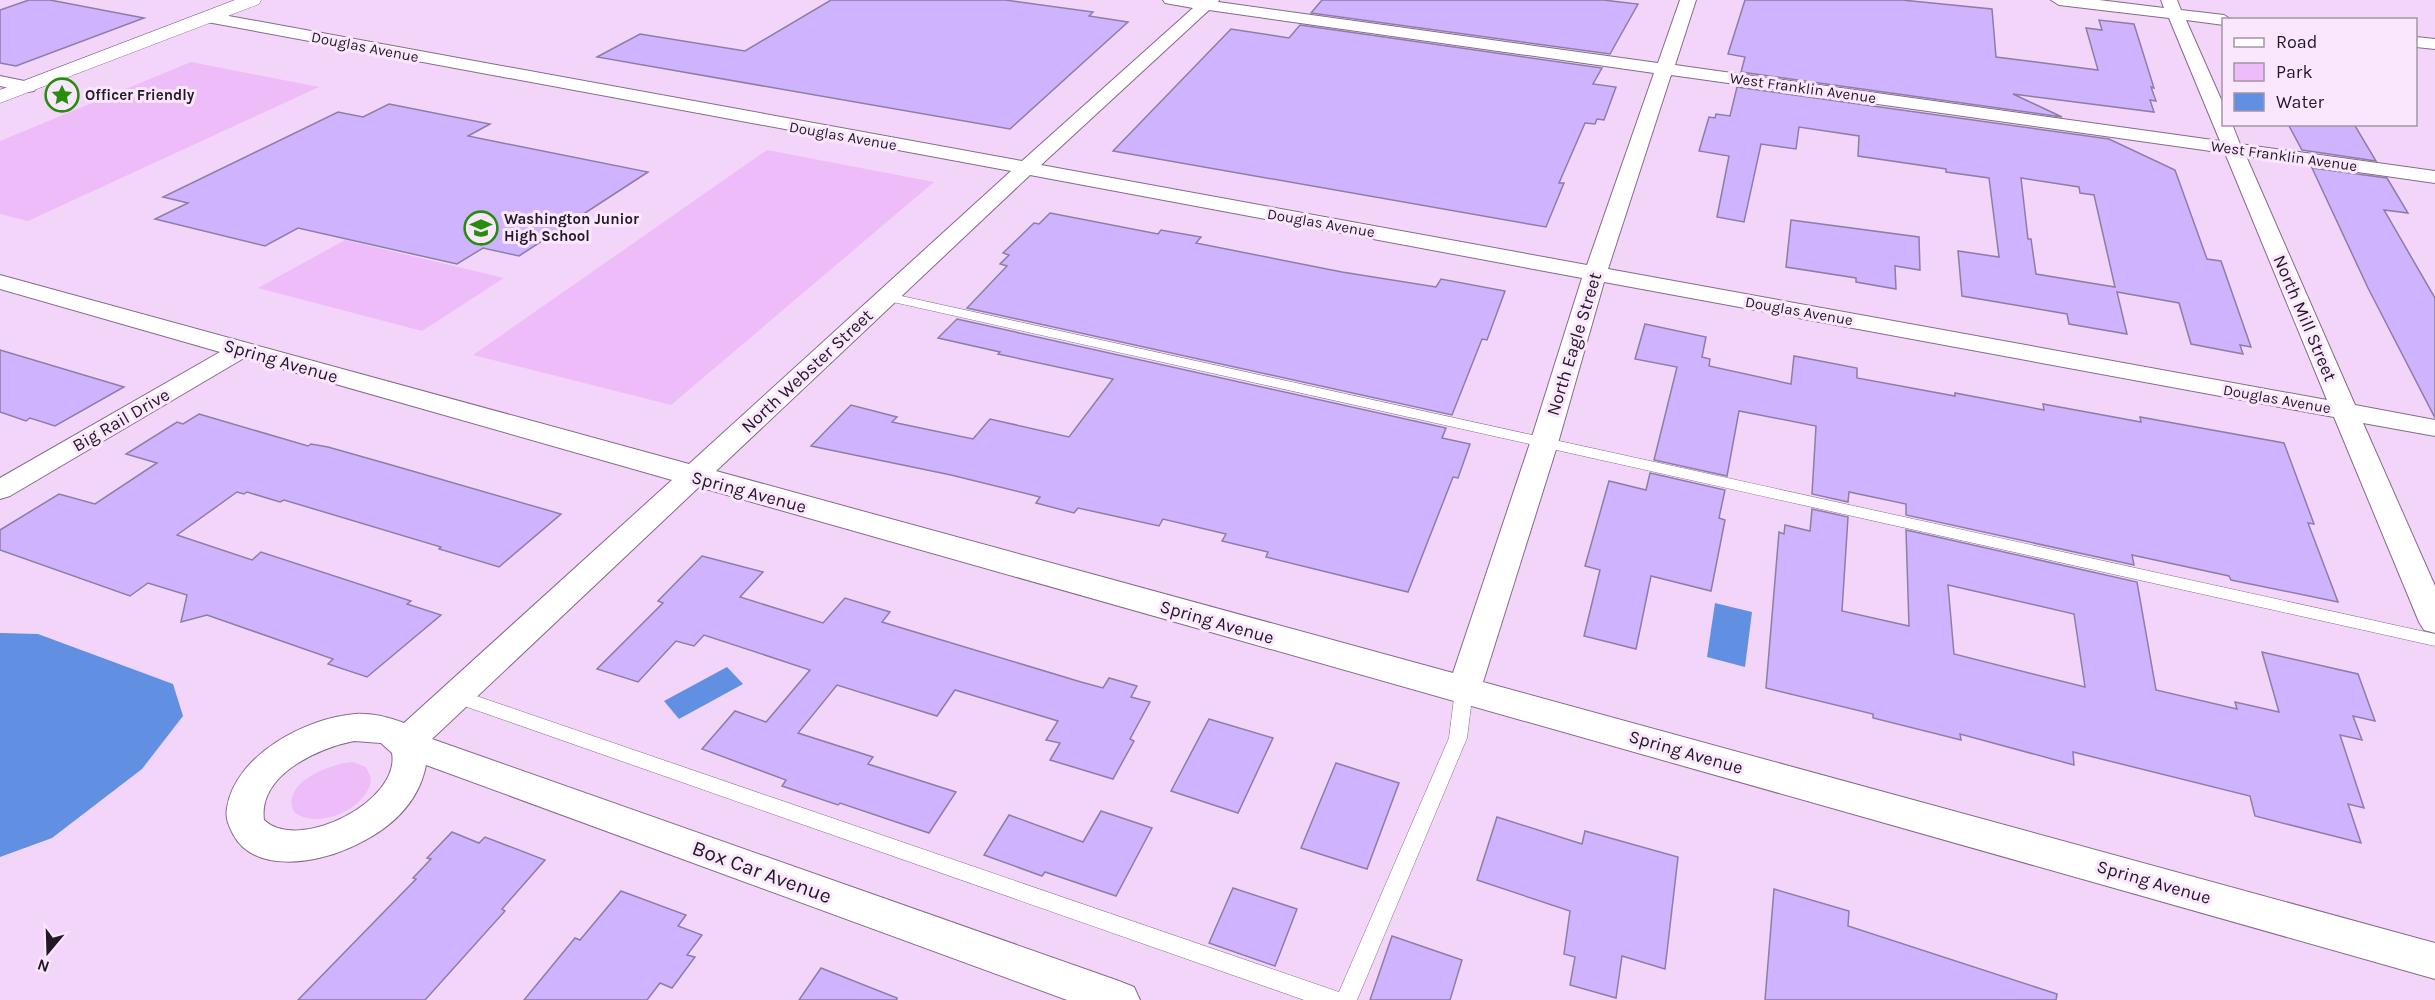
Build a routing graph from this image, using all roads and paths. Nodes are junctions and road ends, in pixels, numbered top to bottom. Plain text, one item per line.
1 (252, 0) edge
2 (1170, 0) edge
3 (1688, 0) edge
4 (2059, 0) edge
5 (1208, 2) edge
6 (2172, 7) edge
7 (207, 17) junction
8 (2222, 20) edge
9 (2417, 42) edge
10 (2435, 44) edge
11 (1664, 68) junction
12 (0, 81) edge
13 (28, 87) junction
14 (0, 98) edge
15 (2222, 124) edge
16 (2223, 126) edge
17 (2232, 148) junction
18 (1025, 169) junction
19 (2435, 177) edge
20 (1595, 273) junction
21 (0, 282) edge
22 (888, 297) junction
23 (241, 350) junction
24 (2345, 412) junction
25 (2435, 428) edge
26 (1544, 443) junction
27 (693, 476) junction
28 (0, 490) edge
29 (2435, 622) edge
30 (2435, 640) edge
31 (1464, 690) junction
32 (456, 696) junction
33 (405, 742) joint
34 (2435, 961) edge
35 (1119, 1000) edge
36 (1333, 1000) edge
37 (1346, 1000) edge

1 - 7 main road
2 - 5 street, West Franklin Avenue
3 - 11 street, North Eagle Street
4 - 6 street
5 - 11 street, West Franklin Avenue
5 - 18 street, North Webster Street
6 - 8 street
6 - 15 street, North Mill Street
7 - 13 main road
7 - 18 street, Douglas Avenue
9 - 10 street
11 - 17 street, West Franklin Avenue
11 - 20 street, North Eagle Street
12 - 13 street
13 - 14 main road
16 - 17 street, North Mill Street
17 - 19 street, West Franklin Avenue
17 - 24 street, North Mill Street
18 - 20 street, Douglas Avenue
18 - 22 street, North Webster Street
20 - 24 street, Douglas Avenue
20 - 26 street, North Eagle Street
21 - 23 street, Spring Avenue
22 - 26 lane
22 - 27 street, North Webster Street
23 - 27 street, Spring Avenue
23 - 28 street, Big Rail Drive
24 - 25 street, Douglas Avenue
24 - 29 street, North Mill Street
26 - 30 lane
26 - 31 street, North Eagle Street
27 - 31 street, Spring Avenue
27 - 32 street, North Webster Street
31 - 34 street, Spring Avenue
31 - 37 lane
32 - 33 street, North Webster Street
32 - 36 lane
33 - 35 street, Box Car Avenue

